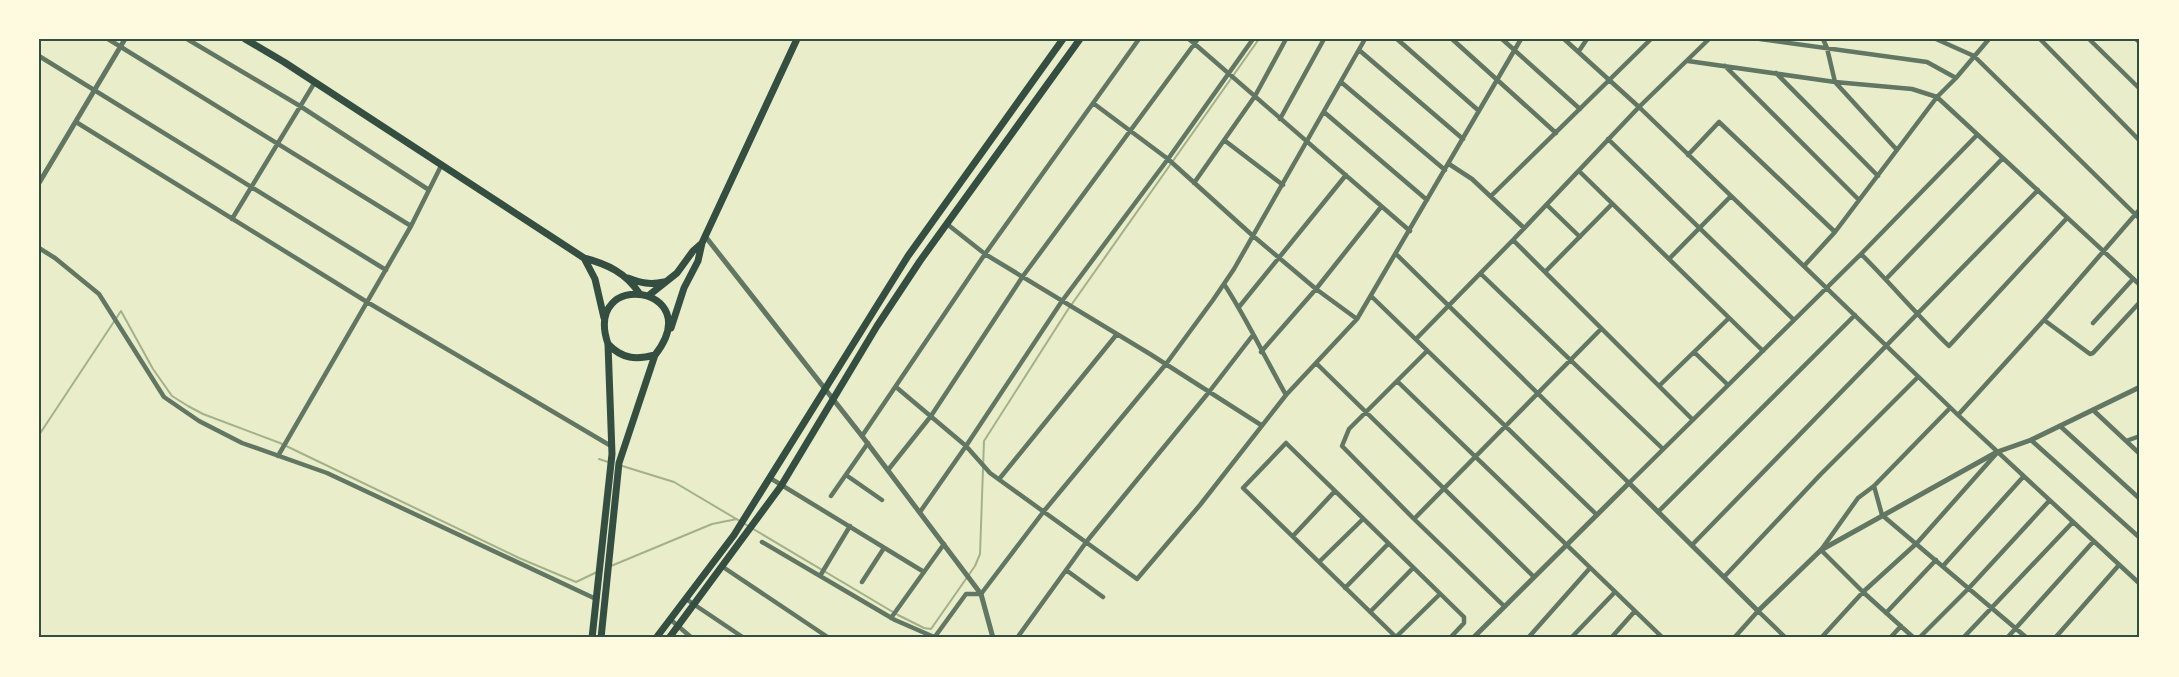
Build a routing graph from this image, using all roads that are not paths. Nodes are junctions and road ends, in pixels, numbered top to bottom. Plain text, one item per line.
1 (108, 39) edge
2 (125, 39) edge
3 (187, 39) edge
4 (245, 39) edge
5 (797, 39) edge
6 (1063, 39) edge
7 (1080, 39) edge
8 (1140, 39) edge
9 (1189, 39) edge
10 (1253, 39) edge
11 (1286, 39) edge
12 (1324, 39) edge
13 (1365, 39) edge
14 (1397, 39) edge
15 (1452, 39) edge
16 (1502, 39) edge
17 (1521, 39) edge
18 (1564, 39) edge
19 (1651, 39) edge
20 (1700, 39) edge
21 (1709, 39) edge
22 (1760, 39) edge
23 (1823, 39) edge
24 (1989, 39) edge
25 (2040, 39) edge
26 (2089, 39) edge
27 (2136, 39) edge
28 (1587, 40) edge
29 (1939, 40) edge
30 (1196, 41) edge
31 (2140, 43) edge
32 (1704, 44) junction
33 (121, 47) junction
34 (1827, 48) junction
35 (1359, 50) junction
36 (1515, 50) junction
37 (1579, 51) junction
38 (39, 56) edge
39 (1974, 56) junction
40 (1688, 61) junction
41 (1725, 66) junction
42 (1229, 73) junction
43 (1776, 73) junction
44 (1956, 78) junction
45 (1610, 80) junction
46 (1497, 81) junction
47 (315, 82) junction
48 (1341, 82) junction
49 (1835, 82) junction
50 (2140, 89) edge
51 (95, 90) junction
52 (1255, 96) junction
53 (1936, 97) junction
54 (1093, 103) junction
55 (300, 106) junction
56 (1639, 107) junction
57 (1580, 109) junction
58 (1479, 111) junction
59 (1324, 112) junction
60 (1280, 119) junction
61 (76, 122) junction
62 (1131, 130) junction
63 (1556, 133) junction
64 (1977, 135) junction
65 (1463, 139) junction
66 (1608, 139) junction
67 (1224, 140) junction
68 (2140, 141) edge
69 (277, 143) junction
70 (1307, 143) junction
71 (1897, 150) junction
72 (1688, 155) junction
73 (2003, 158) junction
74 (1168, 159) junction
75 (442, 164) junction
76 (1449, 164) junction
77 (1445, 170) junction
78 (1579, 171) junction
79 (1346, 175) junction
80 (1878, 176) junction
81 (39, 183) edge
82 (1194, 183) junction
83 (1283, 184) junction
84 (251, 186) junction
85 (429, 190) junction
86 (2038, 190) junction
87 (1491, 196) junction
88 (1731, 196) junction
89 (1427, 200) junction
90 (1859, 200) junction
91 (1612, 204) junction
92 (1546, 205) junction
93 (1381, 207) junction
94 (2140, 209) edge
95 (2135, 214) junction
96 (2067, 218) junction
97 (232, 219) junction
98 (2140, 219) edge
99 (947, 224) junction
100 (411, 225) junction
101 (1524, 228) junction
102 (1699, 228) junction
103 (1410, 231) junction
104 (1835, 232) junction
105 (1252, 235) junction
106 (1580, 237) junction
107 (703, 239) junction
108 (1513, 240) junction
109 (39, 248) edge
110 (2103, 252) junction
111 (985, 254) junction
112 (1396, 254) junction
113 (1861, 254) junction
114 (1279, 256) junction
115 (585, 258) junction
116 (1669, 259) junction
117 (1804, 266) junction
118 (386, 270) junction
119 (1545, 272) junction
120 (1481, 274) junction
121 (1023, 276) junction
122 (626, 277) junction
123 (1886, 279) junction
124 (2133, 279) junction
125 (669, 281) junction
126 (1224, 284) junction
127 (2140, 285) edge
128 (1827, 287) junction
129 (1316, 289) junction
130 (639, 293) junction
131 (648, 296) junction
132 (1371, 296) junction
133 (1062, 301) junction
134 (367, 302) junction
135 (2140, 302) edge
136 (1239, 307) junction
137 (1449, 307) junction
138 (1855, 315) junction
139 (1917, 315) junction
140 (604, 318) junction
141 (1729, 318) junction
142 (1357, 320) junction
143 (1794, 320) junction
144 (2044, 320) junction
145 (2094, 323) dead end
146 (1601, 329) junction
147 (1118, 334) junction
148 (1252, 335) junction
149 (666, 339) junction
150 (1416, 339) junction
151 (608, 344) junction
152 (1886, 345) junction
153 (1427, 351) junction
154 (1763, 351) junction
155 (1261, 352) junction
156 (1694, 352) junction
157 (655, 355) junction
158 (1570, 360) junction
159 (1316, 363) junction
160 (1166, 364) junction
161 (1918, 377) junction
162 (1397, 381) junction
163 (1728, 385) junction
164 (896, 387) junction
165 (1659, 387) junction
166 (2140, 387) edge
167 (824, 388) junction
168 (1209, 392) junction
169 (1537, 393) junction
170 (1286, 395) junction
171 (833, 399) junction
172 (1950, 408) junction
173 (2093, 410) junction
174 (1366, 412) junction
175 (1958, 415) junction
176 (931, 416) junction
177 (1693, 420) junction
178 (1261, 425) junction
179 (1505, 426) junction
180 (2060, 426) junction
181 (862, 436) junction
182 (2140, 436) edge
183 (2031, 440) junction
184 (2126, 441) junction
185 (868, 443) junction
186 (611, 446) junction
187 (966, 446) junction
188 (1663, 450) junction
189 (1997, 452) junction
190 (2140, 454) edge
191 (278, 456) junction
192 (1475, 456) junction
193 (615, 465) junction
194 (888, 470) junction
195 (846, 475) junction
196 (2023, 477) junction
197 (770, 478) junction
198 (1000, 478) junction
199 (1629, 483) junction
200 (781, 486) junction
201 (1874, 486) junction
202 (1443, 488) junction
203 (1335, 491) junction
204 (831, 496) dead end
205 (2140, 499) edge
206 (882, 500) dead end
207 (2049, 501) junction
208 (920, 512) junction
209 (1044, 512) junction
210 (1658, 512) junction
211 (1597, 515) junction
212 (1882, 515) junction
213 (1364, 519) junction
214 (1414, 519) junction
215 (2072, 523) junction
216 (850, 526) junction
217 (1293, 536) junction
218 (2140, 538) edge
219 (1087, 541) junction
220 (762, 542) dead end
221 (2093, 542) junction
222 (1917, 543) junction
223 (944, 544) junction
224 (1388, 544) junction
225 (1566, 545) junction
226 (1692, 545) junction
227 (884, 548) junction
228 (1821, 550) junction
229 (1936, 560) junction
230 (1319, 562) junction
231 (2119, 565) junction
232 (1943, 566) junction
233 (723, 567) junction
234 (1413, 568) junction
235 (1590, 568) junction
236 (1066, 570) junction
237 (924, 572) junction
238 (820, 576) junction
239 (1534, 577) junction
240 (1724, 577) junction
241 (862, 582) dead end
242 (2140, 584) edge
243 (1345, 588) junction
244 (1969, 588) junction
245 (1615, 592) junction
246 (1863, 592) junction
247 (981, 594) junction
248 (1440, 594) junction
249 (1103, 597) dead end
250 (596, 599) junction
251 (690, 601) junction
252 (1504, 606) junction
253 (1992, 607) junction
254 (1635, 610) junction
255 (1758, 611) junction
256 (1370, 612) junction
257 (1886, 613) junction
258 (891, 618) junction
259 (671, 620) junction
260 (678, 626) junction
261 (1901, 626) junction
262 (2016, 628) junction
263 (993, 636) edge
264 (1659, 636) edge
265 (592, 638) edge
266 (601, 638) edge
267 (656, 638) edge
268 (669, 638) edge
269 (692, 638) edge
270 (744, 638) edge
271 (829, 638) edge
272 (934, 638) edge
273 (987, 638) edge
274 (1017, 638) edge
275 (1397, 638) edge
276 (1450, 638) edge
277 (1473, 638) edge
278 (1528, 638) edge
279 (1571, 638) edge
280 (1611, 638) edge
281 (1734, 638) edge
282 (1786, 638) edge
283 (1821, 638) edge
284 (1890, 638) edge
285 (1914, 638) edge
286 (1919, 638) edge
287 (1963, 638) edge
288 (2007, 638) edge
289 (2027, 638) edge
290 (2055, 638) edge

1 - 33 street
2 - 33 street
3 - 55 street
4 - 47 main road
5 - 107 main road
6 - 167 main road
7 - 99 main road
8 - 54 street
9 - 30 street
10 - 42 street
11 - 52 street
12 - 60 street
13 - 35 street
14 - 58 street
15 - 46 street
16 - 36 street
17 - 36 street
18 - 37 street
19 - 45 street
20 - 32 street
21 - 32 street
22 - 34 street
23 - 34 street
24 - 39 street
25 - 68 street
26 - 50 street
27 - 31 street
28 - 37 street
29 - 39 street
30 - 42 street
30 - 62 street
32 - 40 street
33 - 51 street
33 - 69 street
34 - 44 street
34 - 49 street
35 - 48 street
35 - 65 street
36 - 46 street
36 - 57 street
37 - 45 street
38 - 51 street
39 - 44 street
39 - 95 street
40 - 41 street
40 - 56 street
41 - 43 street
41 - 90 street
42 - 52 street
42 - 74 street
43 - 49 street
43 - 80 street
44 - 53 street
45 - 56 street
45 - 57 street
46 - 58 street
46 - 63 street
47 - 55 street
47 - 75 main road
48 - 59 street
48 - 77 street
49 - 53 street
49 - 71 street
51 - 61 street
51 - 84 street
52 - 60 street
52 - 67 street
53 - 64 street
53 - 71 street
54 - 62 street
54 - 111 street
55 - 69 street
55 - 85 street
56 - 66 street
56 - 72 street
57 - 63 street
58 - 65 street
59 - 70 street
59 - 89 street
60 - 70 street
61 - 81 street
61 - 97 street
62 - 74 street
62 - 121 street
63 - 87 street
64 - 73 street
64 - 113 street
65 - 76 street
66 - 78 street
66 - 102 street
67 - 82 street
67 - 83 street
69 - 84 street
69 - 100 street
70 - 79 street
70 - 83 street
71 - 80 street
72 - 88 street
72 - 104 street
73 - 86 street
73 - 123 street
74 - 82 street
74 - 133 street
75 - 85 street
75 - 115 main road
76 - 77 street
76 - 87 street
77 - 89 street
78 - 91 street
78 - 92 street
79 - 93 street
79 - 114 street
80 - 90 street
82 - 105 street
83 - 105 street
84 - 97 street
84 - 118 street
85 - 100 street
86 - 96 street
86 - 139 street
87 - 101 street
88 - 102 street
88 - 117 street
89 - 103 street
90 - 104 street
91 - 106 street
91 - 116 street
92 - 101 street
92 - 106 street
93 - 103 street
93 - 129 street
94 - 95 street
95 - 98 street
95 - 110 street
96 - 110 street
96 - 139 street
97 - 134 street
99 - 111 street
99 - 171 main road
100 - 118 street
101 - 108 street
102 - 116 street
102 - 143 street
103 - 112 street
104 - 117 street
105 - 114 street
105 - 126 street
106 - 119 street
107 - 125 main road
107 - 149 main road
107 - 167 street
108 - 119 street
108 - 120 street
109 - 191 street
110 - 124 street
110 - 144 street
111 - 121 street
111 - 164 street
112 - 132 street
112 - 137 street
113 - 123 street
113 - 128 street
114 - 129 street
114 - 136 street
115 - 122 main road
115 - 140 main road
116 - 141 street
117 - 128 street
118 - 134 street
119 - 146 street
120 - 137 street
120 - 158 street
121 - 133 street
121 - 176 street
122 - 125 main road
122 - 130 main road
123 - 139 street
124 - 127 street
124 - 145 street
125 - 131 main road
126 - 136 street
126 - 160 street
128 - 138 street
128 - 143 street
129 - 142 street
129 - 155 street
130 - 131 main road
130 - 140 main road
131 - 149 main road
132 - 142 street
132 - 150 street
133 - 147 street
133 - 187 street
134 - 186 street
134 - 191 street
135 - 144 street
136 - 148 street
137 - 150 street
137 - 169 street
138 - 152 street
138 - 210 street
139 - 152 street
140 - 151 main road
141 - 154 street
141 - 156 street
142 - 159 street
143 - 154 street
144 - 175 street
146 - 158 street
146 - 165 street
147 - 160 street
147 - 198 street
148 - 155 street
148 - 168 street
149 - 157 main road
150 - 153 street
151 - 157 main road
151 - 186 main road
152 - 161 street
152 - 226 street
153 - 162 street
153 - 179 street
154 - 163 street
155 - 170 street
156 - 163 street
156 - 165 street
157 - 193 main road
158 - 169 street
158 - 188 street
159 - 170 street
159 - 174 street
160 - 168 street
160 - 209 street
161 - 172 street
161 - 240 street
162 - 174 street
162 - 192 street
163 - 177 street
164 - 176 street
164 - 181 street
165 - 177 street
166 - 173 street
167 - 171 street
167 - 197 main road
168 - 178 street
168 - 219 street
169 - 179 street
169 - 199 street
170 - 178 street
171 - 181 street
171 - 200 main road
172 - 175 street
172 - 201 street
173 - 180 street
173 - 184 street
174 - 202 street
174 - 214 street
175 - 189 street
176 - 187 street
176 - 194 street
177 - 188 street
178 - 219 street
179 - 192 street
179 - 211 street
180 - 183 street
180 - 205 street
181 - 185 street
182 - 184 street
183 - 189 street
183 - 218 street
184 - 190 street
185 - 194 street
185 - 195 street
186 - 193 main road
187 - 198 street
187 - 208 street
188 - 199 street
189 - 196 street
189 - 212 street
189 - 222 street
191 - 250 street
192 - 202 street
192 - 225 street
193 - 250 main road
193 - 266 main road
194 - 208 street
195 - 204 street
195 - 206 street
196 - 207 street
196 - 232 street
197 - 200 street
197 - 251 main road
198 - 209 street
199 - 210 street
199 - 211 street
200 - 216 street
200 - 233 main road
201 - 212 street
201 - 228 street
202 - 214 street
202 - 239 street
203 - 213 street
203 - 217 street
203 - 217 street
207 - 215 street
207 - 244 street
208 - 223 street
209 - 219 street
209 - 247 street
210 - 226 street
211 - 225 street
212 - 222 street
212 - 228 street
213 - 224 street
213 - 230 street
214 - 252 street
215 - 221 street
215 - 253 street
216 - 227 street
216 - 238 street
217 - 230 street
219 - 236 street
220 - 238 street
221 - 231 street
221 - 262 street
222 - 229 street
222 - 246 street
223 - 237 street
223 - 247 street
224 - 234 street
224 - 243 street
225 - 235 street
225 - 239 street
226 - 240 street
227 - 237 street
227 - 241 street
228 - 246 street
228 - 255 street
229 - 232 street
229 - 257 street
230 - 243 street
231 - 242 street
231 - 290 street
232 - 244 street
233 - 251 main road
233 - 271 street
234 - 248 street
234 - 256 street
235 - 245 street
235 - 278 street
236 - 249 street
236 - 274 street
237 - 258 street
238 - 258 street
239 - 252 street
240 - 255 street
243 - 256 street
244 - 253 street
244 - 286 street
245 - 254 street
245 - 279 street
246 - 257 street
246 - 283 street
247 - 263 street
247 - 272 street
248 - 275 street
248 - 276 street
250 - 265 main road
251 - 259 main road
251 - 260 main road
251 - 270 street
252 - 277 street
253 - 262 street
253 - 287 street
254 - 264 street
254 - 280 street
255 - 281 street
255 - 282 street
256 - 275 street
257 - 261 street
258 - 272 street
259 - 260 street
259 - 267 main road
260 - 268 main road
260 - 269 street
261 - 284 street
261 - 285 street
262 - 288 street
262 - 289 street
263 - 273 street

